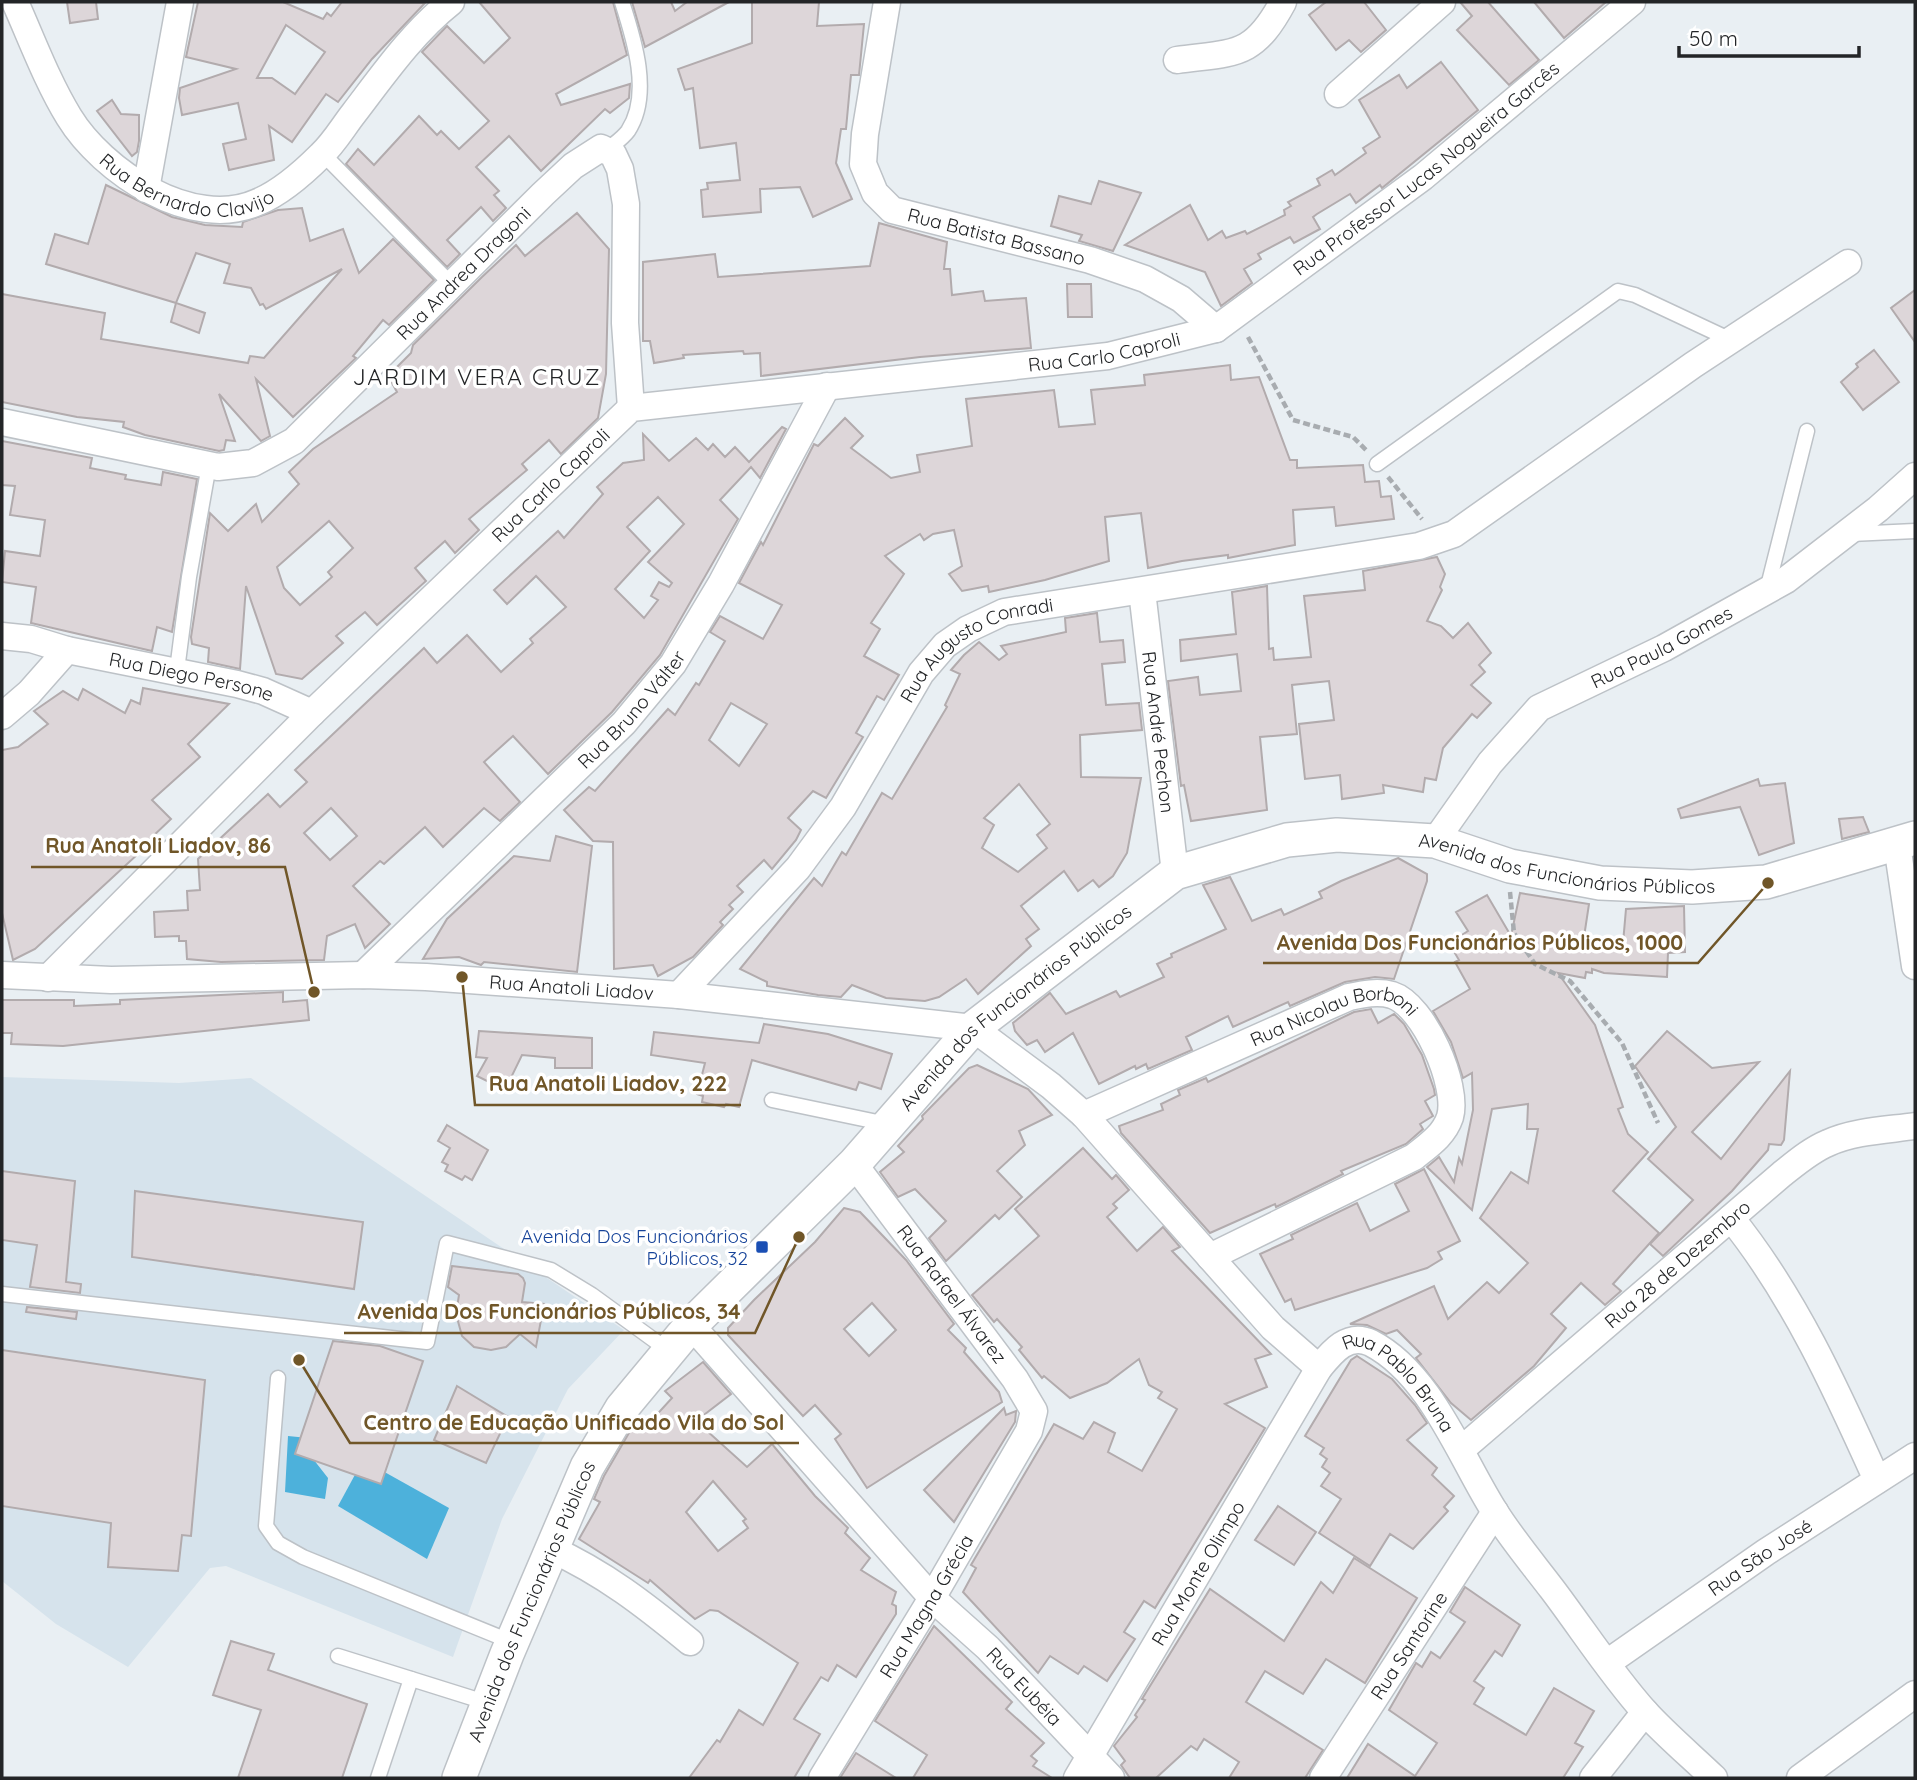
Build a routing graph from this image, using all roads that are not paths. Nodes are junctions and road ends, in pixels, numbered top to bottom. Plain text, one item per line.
1 (15, 2) edge
2 (180, 2) edge
3 (451, 2) edge
4 (622, 2) edge
5 (887, 2) edge
6 (1283, 2) edge
7 (1442, 2) edge
8 (1632, 2) edge
9 (1177, 60) dead end
10 (1338, 94) dead end
11 (607, 150) junction
12 (323, 154) junction
13 (146, 189) junction
14 (1848, 263) dead end
15 (453, 286) junction
16 (1226, 322) junction
17 (1731, 340) junction
18 (827, 386) junction
19 (631, 408) junction
20 (2, 422) edge
21 (1807, 431) dead end
22 (1377, 464) road end
23 (209, 465) junction
24 (1915, 476) edge
25 (1915, 531) edge
26 (1846, 534) junction
27 (1142, 591) junction
28 (1767, 591) junction
29 (2, 636) edge
30 (67, 650) junction
31 (177, 670) junction
32 (312, 713) junction
33 (2, 716) edge
34 (1435, 841) junction
35 (1906, 841) edge
36 (1175, 873) junction
37 (1915, 967) edge
38 (2, 975) edge
39 (363, 975) junction
40 (48, 978) junction
41 (680, 995) junction
42 (973, 1028) junction
43 (772, 1100) dead end
44 (1084, 1115) junction
45 (889, 1124) junction
46 (1915, 1126) edge
47 (854, 1164) junction
48 (1731, 1218) junction
49 (1210, 1257) junction
50 (2, 1294) edge
51 (691, 1325) junction
52 (668, 1351) junction
53 (1320, 1368) junction
54 (278, 1378) dead end
55 (1029, 1431) joint
56 (1462, 1450) junction
57 (1915, 1457) edge
58 (1877, 1480) junction
59 (1495, 1512) junction
60 (551, 1549) junction
61 (932, 1598) junction
62 (512, 1642) junction
63 (690, 1642) dead end
64 (338, 1656) dead end
65 (1607, 1663) junction
66 (411, 1679) junction
67 (1915, 1694) edge
68 (488, 1703) junction
69 (1645, 1712) junction
70 (1092, 1756) junction
71 (378, 1778) edge
72 (459, 1778) edge
73 (822, 1778) edge
74 (1077, 1778) edge
75 (1111, 1778) edge
76 (1323, 1778) edge
77 (1593, 1778) edge
78 (1714, 1778) edge
79 (1800, 1778) edge

1 - 13 street, Rua Bernardo Clavijo
2 - 13 street
3 - 12 street, Rua Bernardo Clavijo
4 - 11 lane
5 - 16 street, Rua Batista Bassano
6 - 9 street
7 - 10 street
8 - 16 street, Rua Professor Lucas Nogueira Garcês
11 - 15 street, Rua Andrea Dragoni
11 - 19 street
12 - 13 street, Rua Bernardo Clavijo
12 - 15 lane
14 - 17 street, Rua Augusto Conradi
15 - 23 street, Rua Andrea Dragoni
16 - 18 street, Rua Carlo Caproli
17 - 22 lane
17 - 27 street, Rua Augusto Conradi
18 - 19 street, Rua Carlo Caproli
18 - 39 street, Rua Bruno Válter
19 - 32 street, Rua Carlo Caproli
20 - 23 street, Rua Andrea Dragoni
21 - 28 lane
23 - 31 lane
24 - 26 street, Rua Paula Gomes
25 - 26 lane
26 - 28 street, Rua Paula Gomes
27 - 36 street, Rua André Pechon
27 - 41 street, Rua Augusto Conradi
28 - 34 street, Rua Paula Gomes
29 - 30 street, Rua Diego Persone
30 - 31 street, Rua Diego Persone
30 - 33 street
31 - 32 street, Rua Diego Persone
32 - 40 street, Rua Carlo Caproli
34 - 35 street, Avenida dos Funcionários Públicos
34 - 36 street, Avenida dos Funcionários Públicos
35 - 37 street
36 - 42 street, Avenida dos Funcionários Públicos
38 - 40 street, Rua Anatoli Liadov
39 - 40 street, Rua Anatoli Liadov
39 - 41 street, Rua Anatoli Liadov
41 - 42 street, Rua Anatoli Liadov
42 - 44 street, Rua Pablo Bruna
42 - 45 street, Avenida dos Funcionários Públicos
43 - 45 lane
44 - 49 street, Rua Pablo Bruna
44 - 49 street, Rua Nicolau Borboni
45 - 47 street, Avenida dos Funcionários Públicos
46 - 48 street, Rua 28 de Dezembro
47 - 51 street, Avenida dos Funcionários Públicos
47 - 55 street, Rua Rafael Álvarez
48 - 56 street, Rua 28 de Dezembro
48 - 58 street
49 - 53 street, Rua Pablo Bruna
50 - 52 lane
51 - 52 street, Avenida dos Funcionários Públicos
51 - 61 street, Rua Eubéia
52 - 60 street, Avenida dos Funcionários Públicos
53 - 56 street, Rua Pablo Bruna
53 - 70 street, Rua Monte Olimpo
54 - 62 lane
55 - 61 street, Rua Magna Grécia
56 - 59 street, Rua Pablo Bruna
57 - 58 street, Rua São José
58 - 65 street, Rua São José
59 - 65 street, Rua Pablo Bruna
59 - 76 street, Rua Santorine
60 - 62 street, Avenida dos Funcionários Públicos
60 - 63 street
61 - 70 street, Rua Eubéia
61 - 73 street, Rua Magna Grécia
62 - 68 street, Avenida dos Funcionários Públicos
64 - 66 lane
65 - 69 street, Rua Pablo Bruna
66 - 68 lane
66 - 71 lane
67 - 79 street
68 - 72 street, Avenida dos Funcionários Públicos
69 - 77 street
69 - 78 street, Rua Pablo Bruna
70 - 74 street, Rua Monte Olimpo
70 - 75 street, Rua Eubéia

